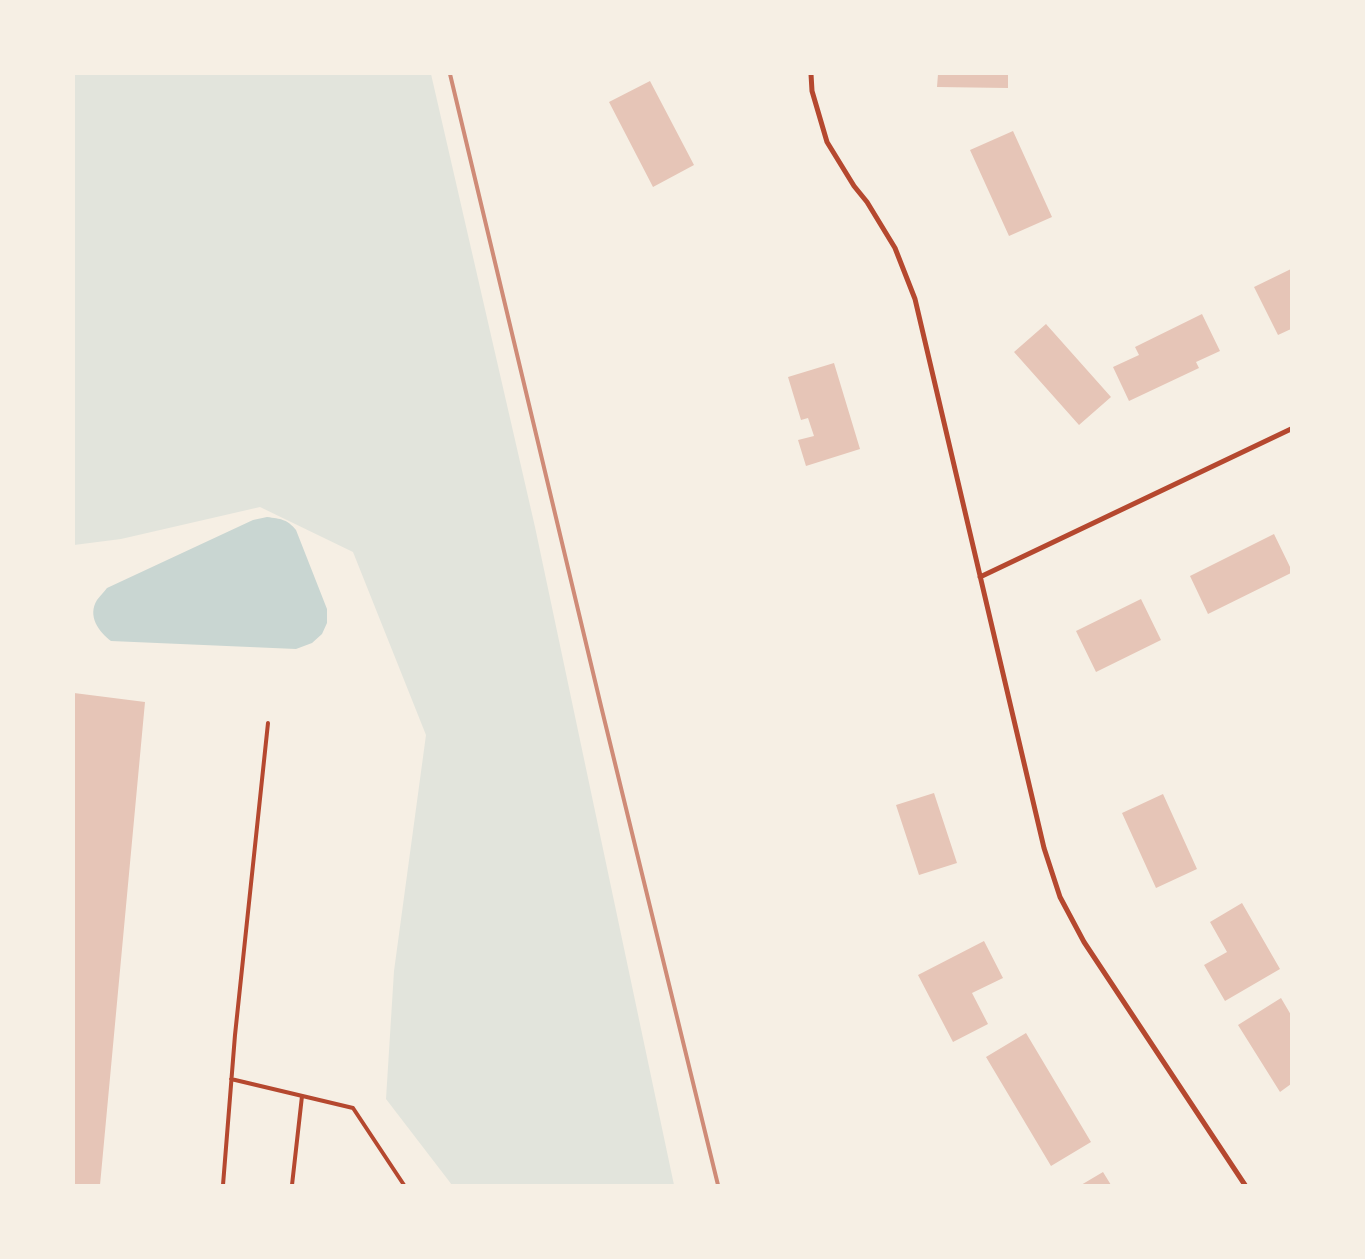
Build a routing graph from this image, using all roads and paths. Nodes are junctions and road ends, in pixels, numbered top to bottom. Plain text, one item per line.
1 (811, 74) edge
2 (1291, 429) edge
3 (980, 577) junction
4 (268, 723) dead end
5 (231, 1079) junction
6 (302, 1096) junction
7 (223, 1185) edge
8 (292, 1185) edge
9 (404, 1185) edge
10 (1245, 1185) edge

1 - 3 street
2 - 3 street
3 - 10 street
4 - 5 lane
5 - 6 lane
5 - 7 lane
6 - 8 lane
6 - 9 lane

